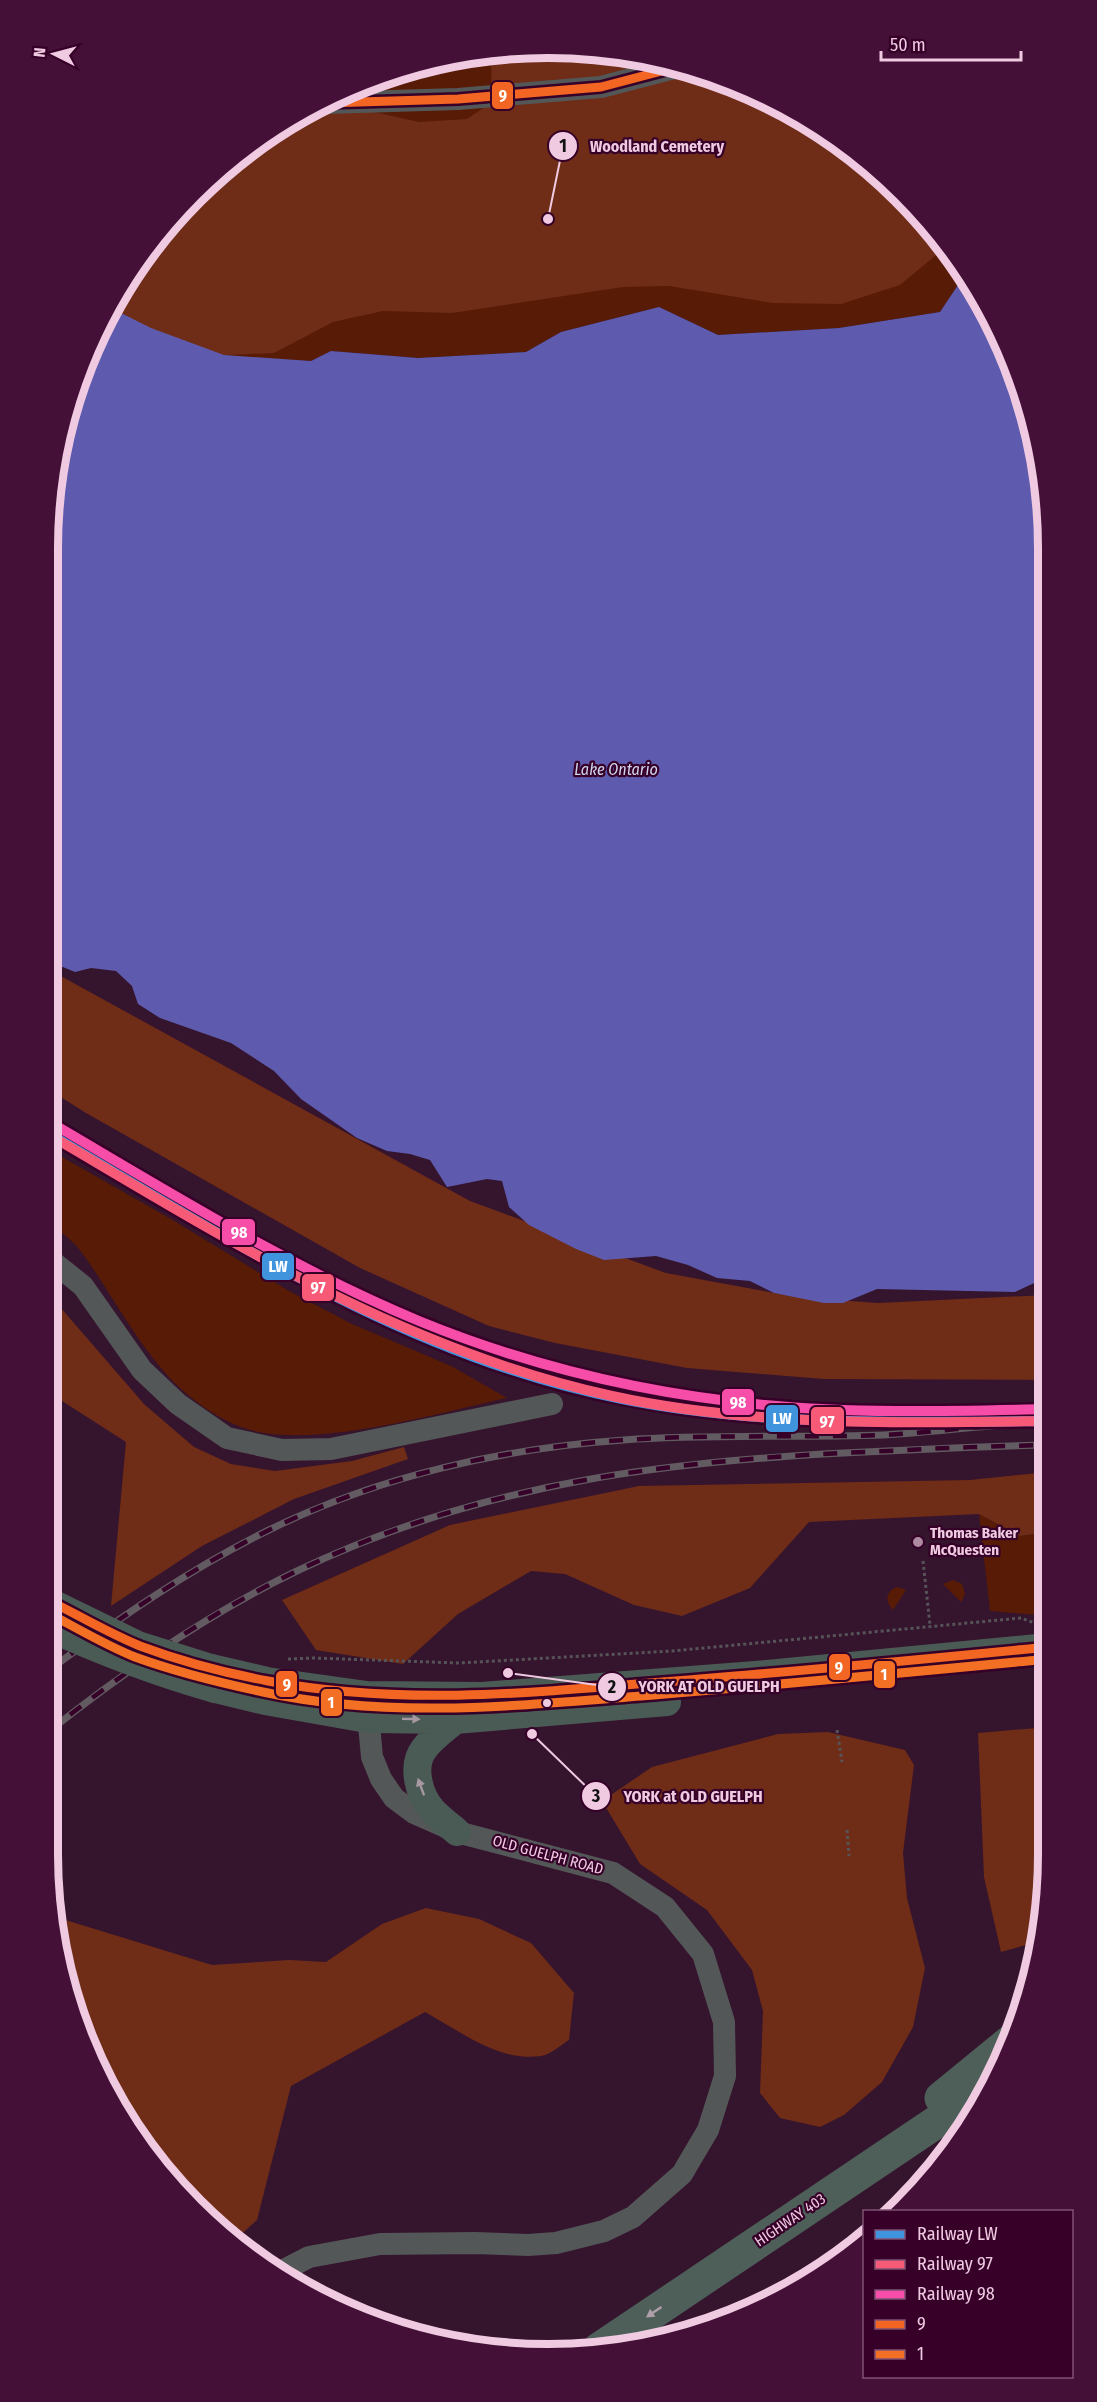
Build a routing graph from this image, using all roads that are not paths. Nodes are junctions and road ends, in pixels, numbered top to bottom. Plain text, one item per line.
1 (660, 72) edge
2 (347, 102) edge
3 (58, 1266) edge
4 (552, 1404) dead end
5 (58, 1613) edge
6 (1038, 1638) edge
7 (1038, 1664) edge
8 (368, 1707) junction
9 (455, 1720) junction
10 (457, 1832) junction
11 (995, 2055) edge
12 (974, 2097) edge
13 (287, 2268) edge
14 (687, 2289) junction
15 (614, 2339) edge

1 - 2 street
3 - 4 street
5 - 8 main road, bridge
6 - 8 main road
7 - 9 main road
8 -> 9 main road
8 - 10 street, OLD GUELPH ROAD
10 -> 9 main road
10 - 13 street, OLD GUELPH ROAD
11 - 14 highway
12 - 14 highway, HIGHWAY 403
14 -> 15 highway, HIGHWAY 403

